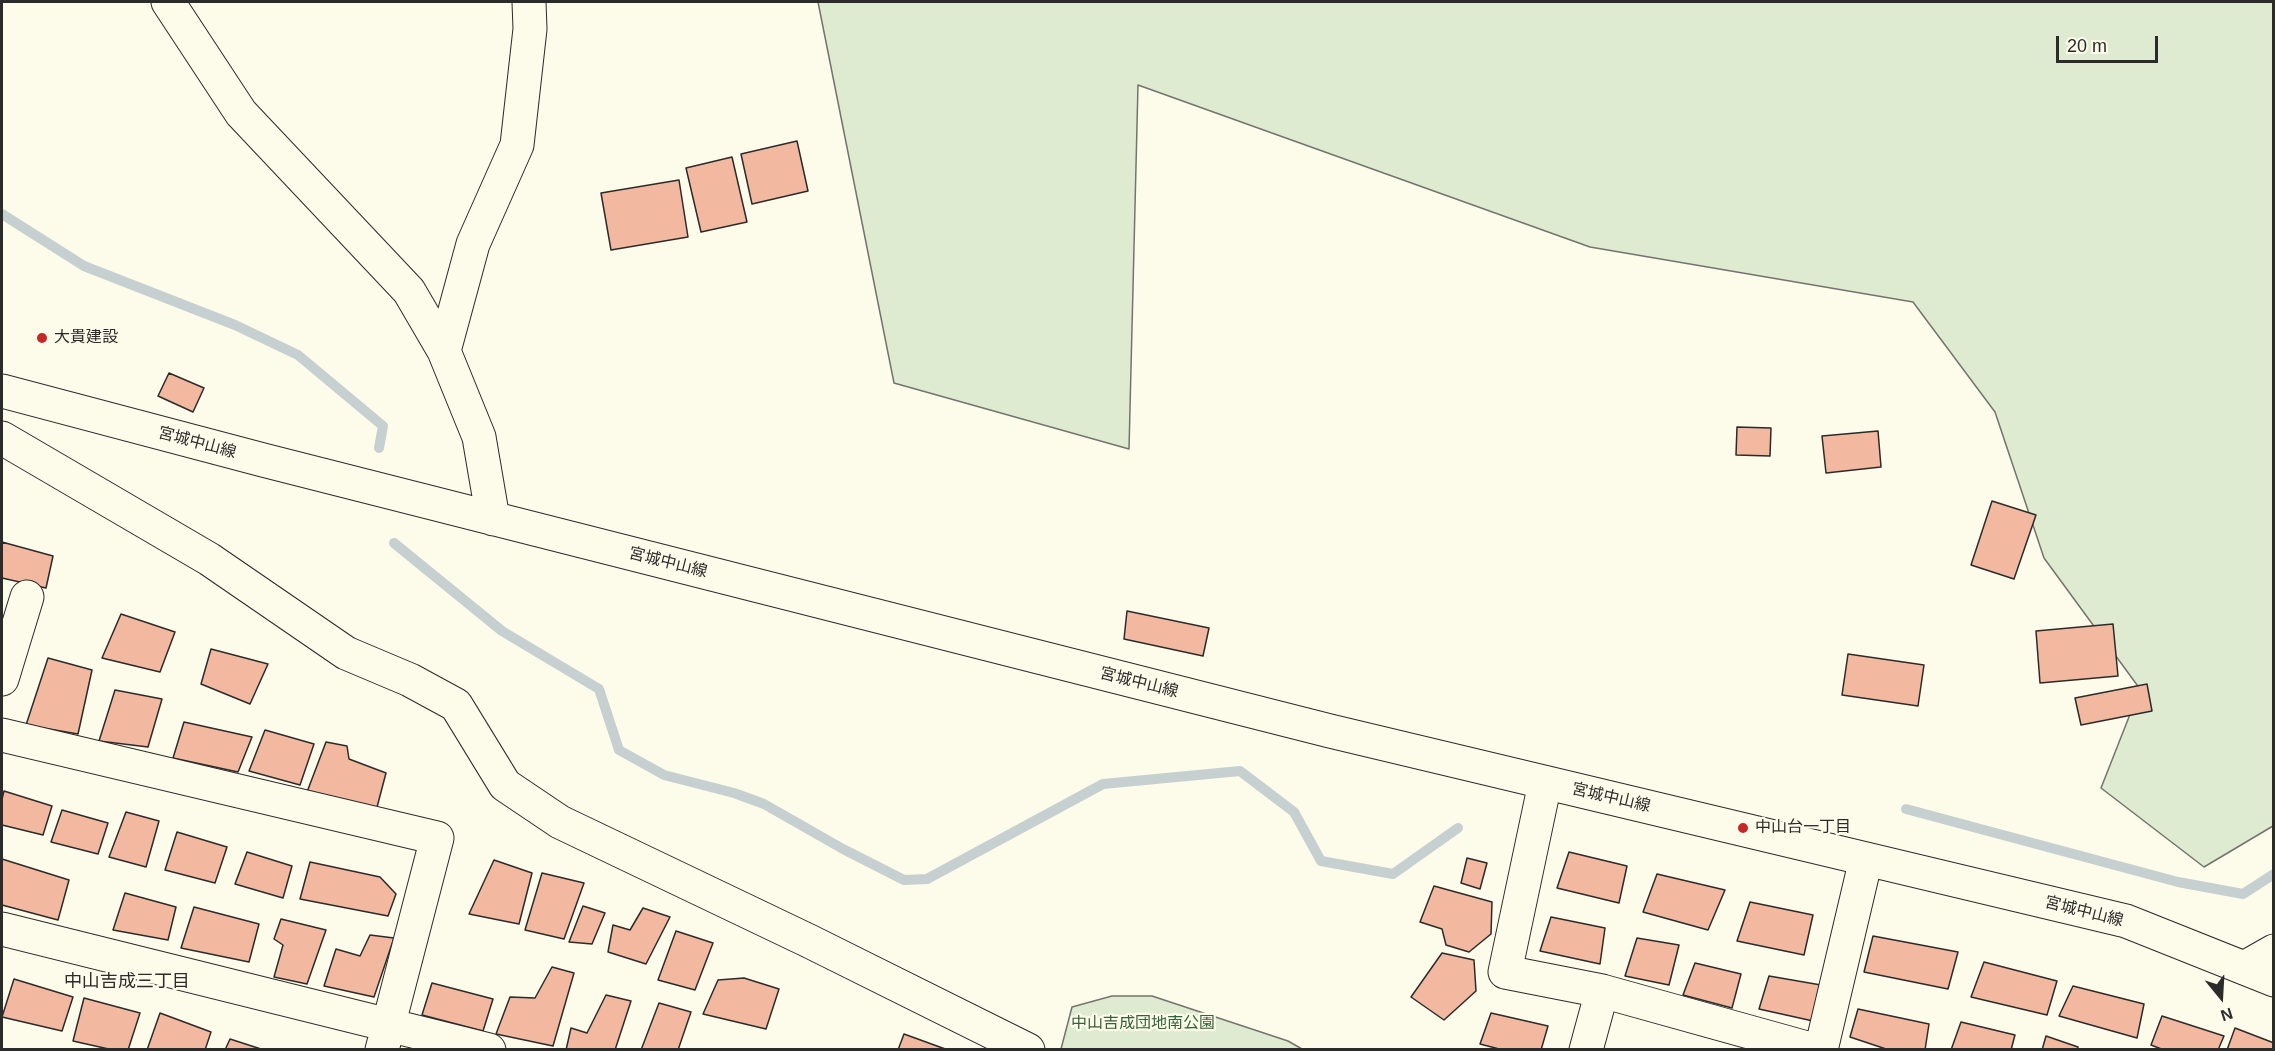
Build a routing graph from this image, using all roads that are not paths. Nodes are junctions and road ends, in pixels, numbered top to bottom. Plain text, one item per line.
1 (168, 2) edge
2 (529, 2) edge
3 (444, 351) junction
4 (2, 391) edge
5 (2, 438) edge
6 (493, 519) junction
7 (27, 597) dead end
8 (2, 679) edge
9 (2, 735) edge
10 (1545, 783) junction
11 (1866, 859) junction
12 (2, 929) edge
13 (2274, 951) edge
14 (2244, 968) junction
15 (2274, 980) edge
16 (1602, 991) junction
17 (385, 1037) edge
18 (489, 1050) edge
19 (1028, 1050) edge
20 (1586, 1050) edge
21 (1814, 1050) edge
22 (1821, 1050) edge

1 - 3 street
2 - 3 street
3 - 6 street
4 - 6 street, 宮城中山線
5 - 19 street
6 - 10 street, 宮城中山線
7 - 8 street
9 - 17 street
10 - 11 street, 宮城中山線
10 - 16 street
11 - 14 street, 宮城中山線
11 - 22 street
12 - 17 street
13 - 14 street
14 - 15 street, 宮城中山線
16 - 20 street
16 - 21 street
17 - 18 street

